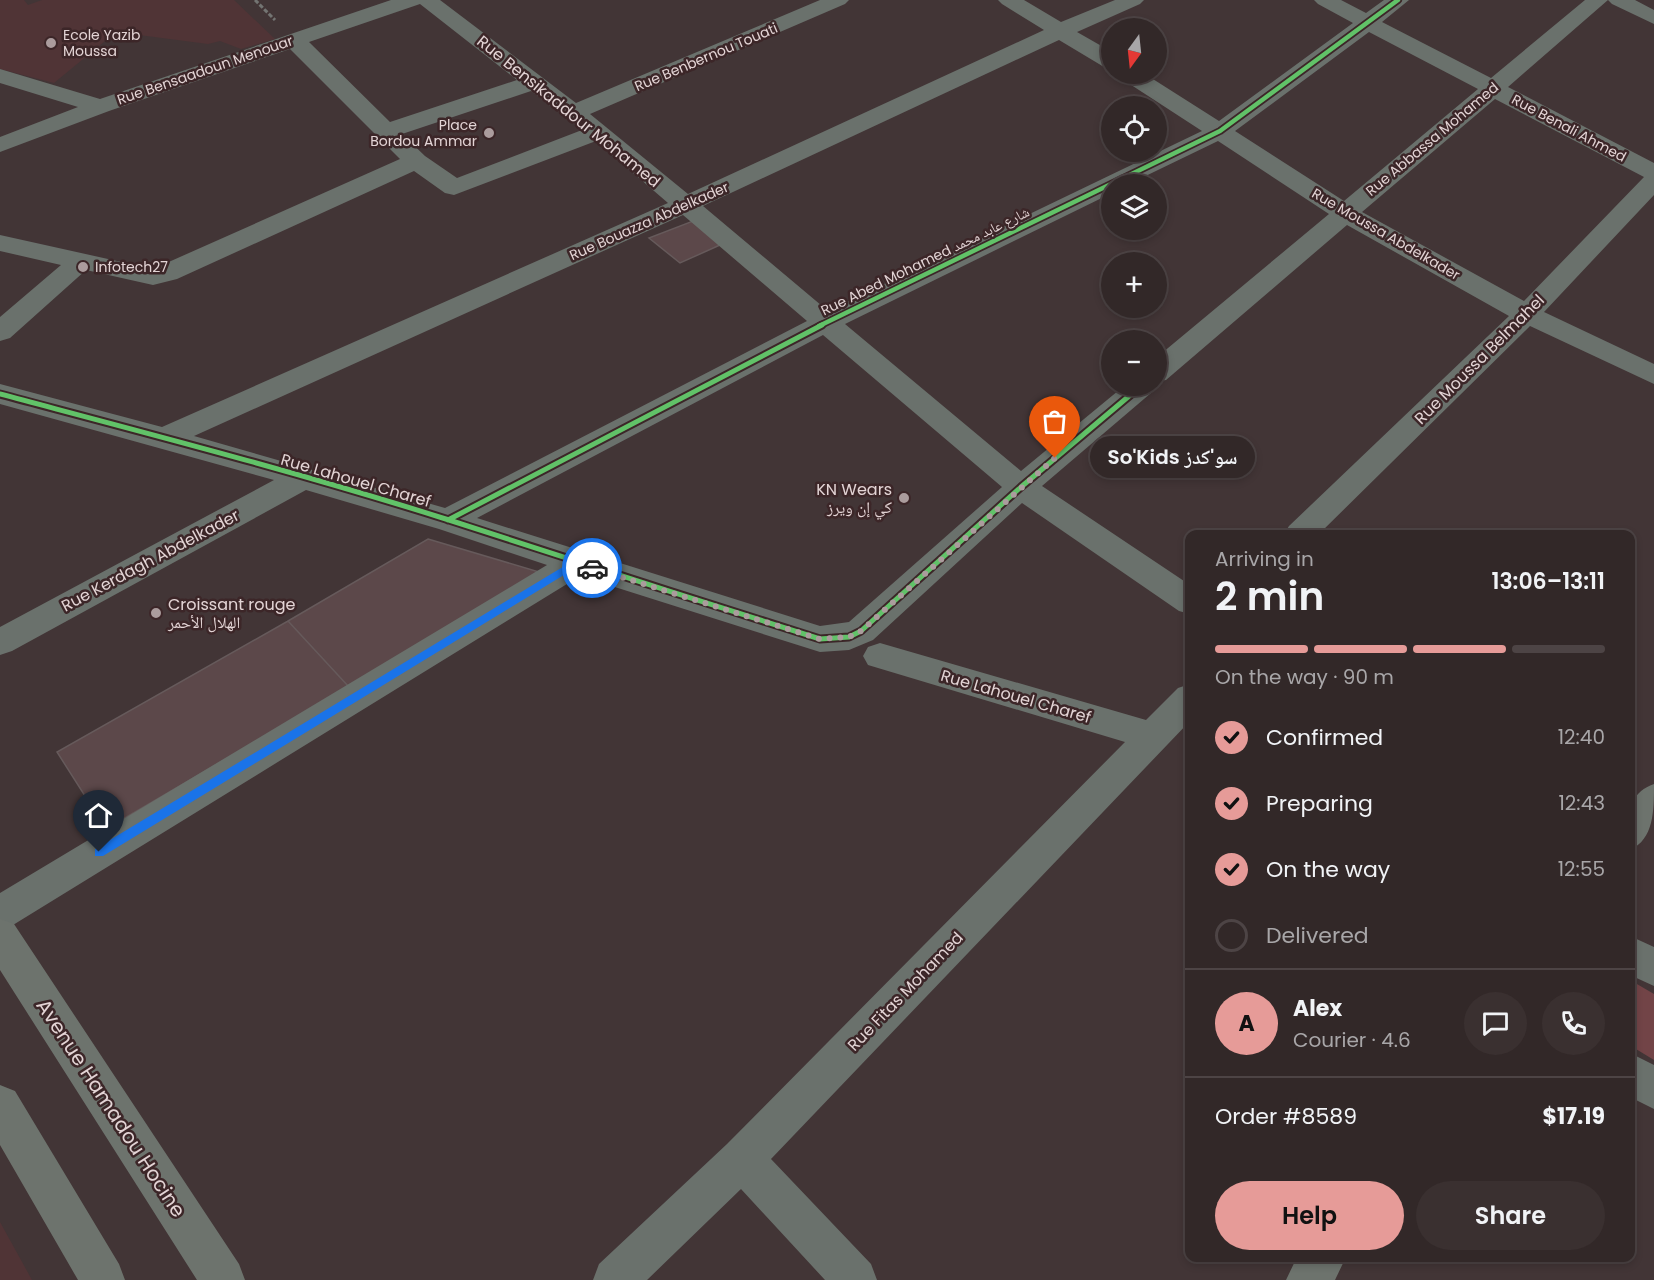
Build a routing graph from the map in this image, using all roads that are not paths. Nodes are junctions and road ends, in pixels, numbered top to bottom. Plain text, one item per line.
1 (412, 0) edge
2 (427, 0) edge
3 (838, 0) edge
4 (1009, 0) edge
5 (1133, 0) edge
6 (1325, 0) edge
7 (1398, 0) edge
8 (1598, 0) edge
9 (1619, 0) edge
10 (1654, 18) edge
11 (1369, 22) junction
12 (1062, 30) junction
13 (294, 40) junction
14 (1101, 55) edge
15 (0, 76) edge
16 (535, 82) junction
17 (1146, 84) edge
18 (1493, 87) junction
19 (102, 106) junction
20 (573, 113) junction
21 (388, 131) junction
22 (1220, 131) junction
23 (599, 132) junction
24 (0, 144) edge
25 (416, 161) junction
26 (1654, 173) edge
27 (1654, 181) edge
28 (685, 205) junction
29 (1345, 213) junction
30 (0, 243) edge
31 (81, 262) junction
32 (1527, 314) junction
33 (825, 323) junction
34 (0, 332) edge
35 (1167, 364) edge
36 (1654, 375) edge
37 (0, 394) edge
38 (1129, 396) edge
39 (164, 438) junction
40 (301, 478) junction
41 (1021, 487) junction
42 (448, 520) junction
43 (1304, 530) edge
44 (576, 563) junction
45 (1185, 599) edge
46 (0, 642) edge
47 (880, 656) dead end
48 (1185, 703) edge
49 (1152, 736) junction
50 (1654, 799) edge
51 (1635, 827) edge
52 (0, 913) edge
53 (0, 936) edge
54 (1635, 957) edge
55 (1654, 968) edge
56 (1635, 1076) edge
57 (1654, 1089) edge
58 (0, 1105) edge
59 (742, 1159) junction
60 (1320, 1262) edge
61 (103, 1280) edge
62 (223, 1280) edge
63 (615, 1280) edge
64 (855, 1280) edge
65 (1308, 1280) edge

1 - 13 street, Rue Bensaadoun Menouar
2 - 16 street, Rue Bensikaddour Mohamed
3 - 20 street, Rue Benbernou Touati
4 - 12 street
5 - 12 street, Rue Bouazza Abdelkader
6 - 11 street, Rue Benali Ahmed
7 - 11 street, Rue Abed Mohamed شارع عابد محمد
8 - 18 street, Rue Abbassa Mohamed
9 - 10 street
11 - 18 street, Rue Benali Ahmed
11 - 22 street, Rue Abed Mohamed شارع عابد محمد
12 - 14 street
12 - 28 street, Rue Bouazza Abdelkader
13 - 19 street, Rue Bensaadoun Menouar
13 - 21 street
15 - 19 street
16 - 20 street, Rue Bensikaddour Mohamed
16 - 21 street
17 - 22 street, Rue Moussa Abdelkader
18 - 26 street, Rue Benali Ahmed
18 - 29 street, Rue Abbassa Mohamed
19 - 24 street, Rue Bensaadoun Menouar
20 - 23 street, Rue Bensikaddour Mohamed
21 - 25 street
22 - 29 street, Rue Moussa Abdelkader
22 - 33 street, Rue Abed Mohamed شارع عابد محمد
23 - 25 street
23 - 28 street, Rue Bensikaddour Mohamed
25 - 31 street
27 - 32 street, Rue Moussa Belmahel
28 - 33 street, Rue Bensikaddour Mohamed
28 - 39 street, Rue Bouazza Abdelkader
29 - 32 street, Rue Moussa Abdelkader
29 - 35 street, Rue Abbassa Mohamed
30 - 31 street
31 - 34 street
32 - 36 street, Rue Moussa Abdelkader
32 - 43 street, Rue Moussa Belmahel
33 - 41 street, Rue Bensikaddour Mohamed
33 - 42 street, Rue Abed Mohamed شارع عابد محمد
37 - 39 street, Rue Lahouel Charef
38 - 41 street
39 - 40 street, Rue Lahouel Charef
40 - 42 street, Rue Lahouel Charef
40 - 46 street, Rue Kerdagh Abdelkader
41 - 44 street, Rue Lahouel Charef
41 - 45 street, Rue Bensikaddour Mohamed
42 - 44 street, Rue Lahouel Charef
44 - 52 street
47 - 49 street, Rue Lahouel Charef
48 - 49 street, Rue Fitas Mohamed
49 - 59 street, Rue Fitas Mohamed
50 - 51 main road
53 - 62 main road, Avenue Hamadou Hocine
54 - 55 street
56 - 57 street
58 - 61 main road
59 - 63 street, Rue Fitas Mohamed
59 - 64 street
60 - 65 main road

